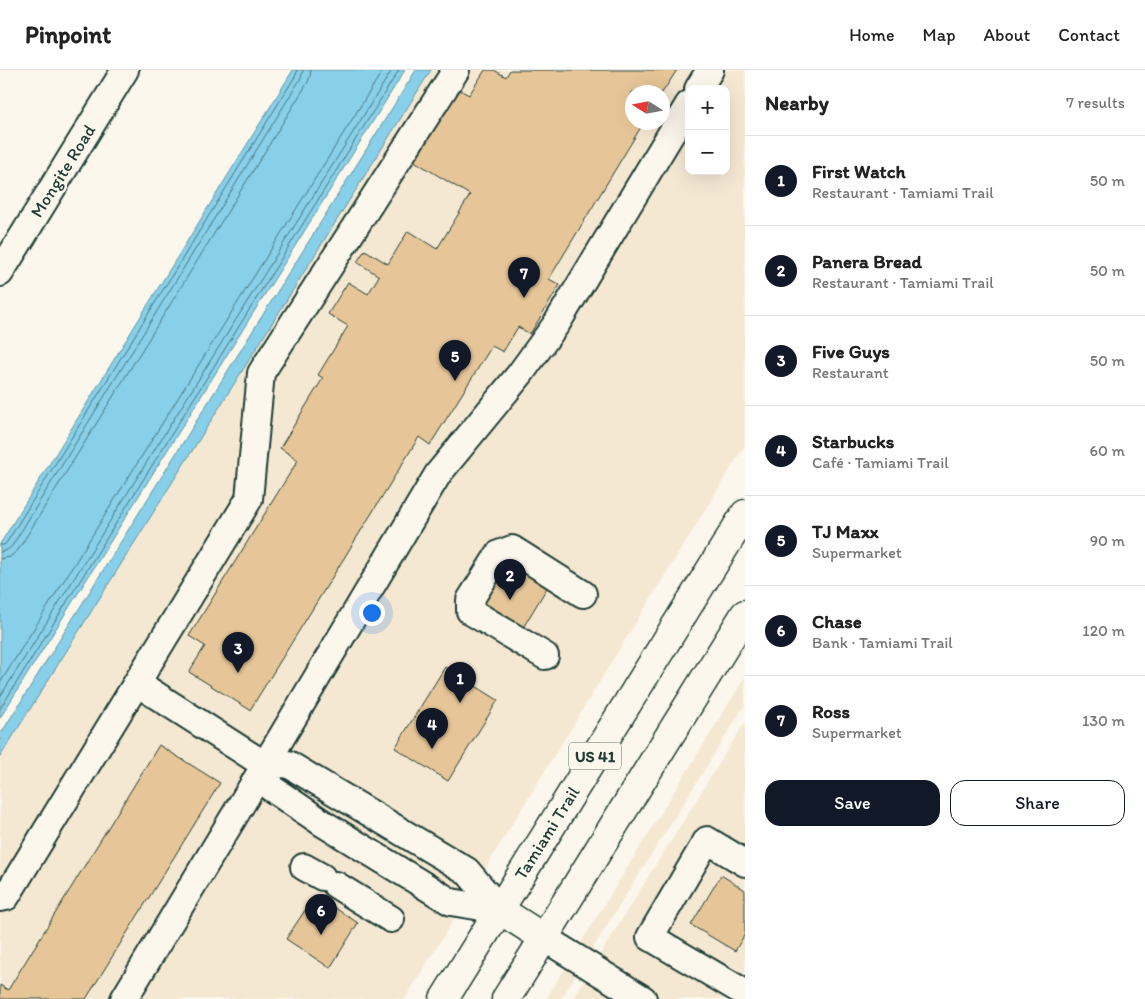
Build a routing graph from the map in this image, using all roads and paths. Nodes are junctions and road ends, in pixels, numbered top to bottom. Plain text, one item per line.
1 (126, 70) edge
2 (456, 70) edge
3 (710, 70) edge
4 (701, 85) edge
5 (685, 111) edge
6 (0, 273) edge
7 (745, 514) edge
8 (583, 594) dead end
9 (745, 614) edge
10 (545, 656) dead end
11 (137, 684) junction
12 (265, 765) junction
13 (745, 863) edge
14 (321, 877) dead end
15 (0, 898) edge
16 (500, 910) junction
17 (392, 919) dead end
18 (544, 938) junction
19 (745, 993) edge
20 (124, 999) edge
21 (444, 999) edge
22 (506, 999) edge
23 (644, 999) edge

1 - 6 street, Mongite Road
2 - 11 street
3 - 4 street
5 - 12 street
7 - 16 main road, Tamiami Trail / US 41
8 - 10 street
9 - 18 main road, US 41
11 - 12 street
11 - 15 street
12 - 16 street
12 - 16 street
12 - 20 street
13 - 19 street
14 - 17 street
16 - 18 main road
16 - 21 main road, Tamiami Trail / US 41
18 - 22 main road, US 41
18 - 23 street

